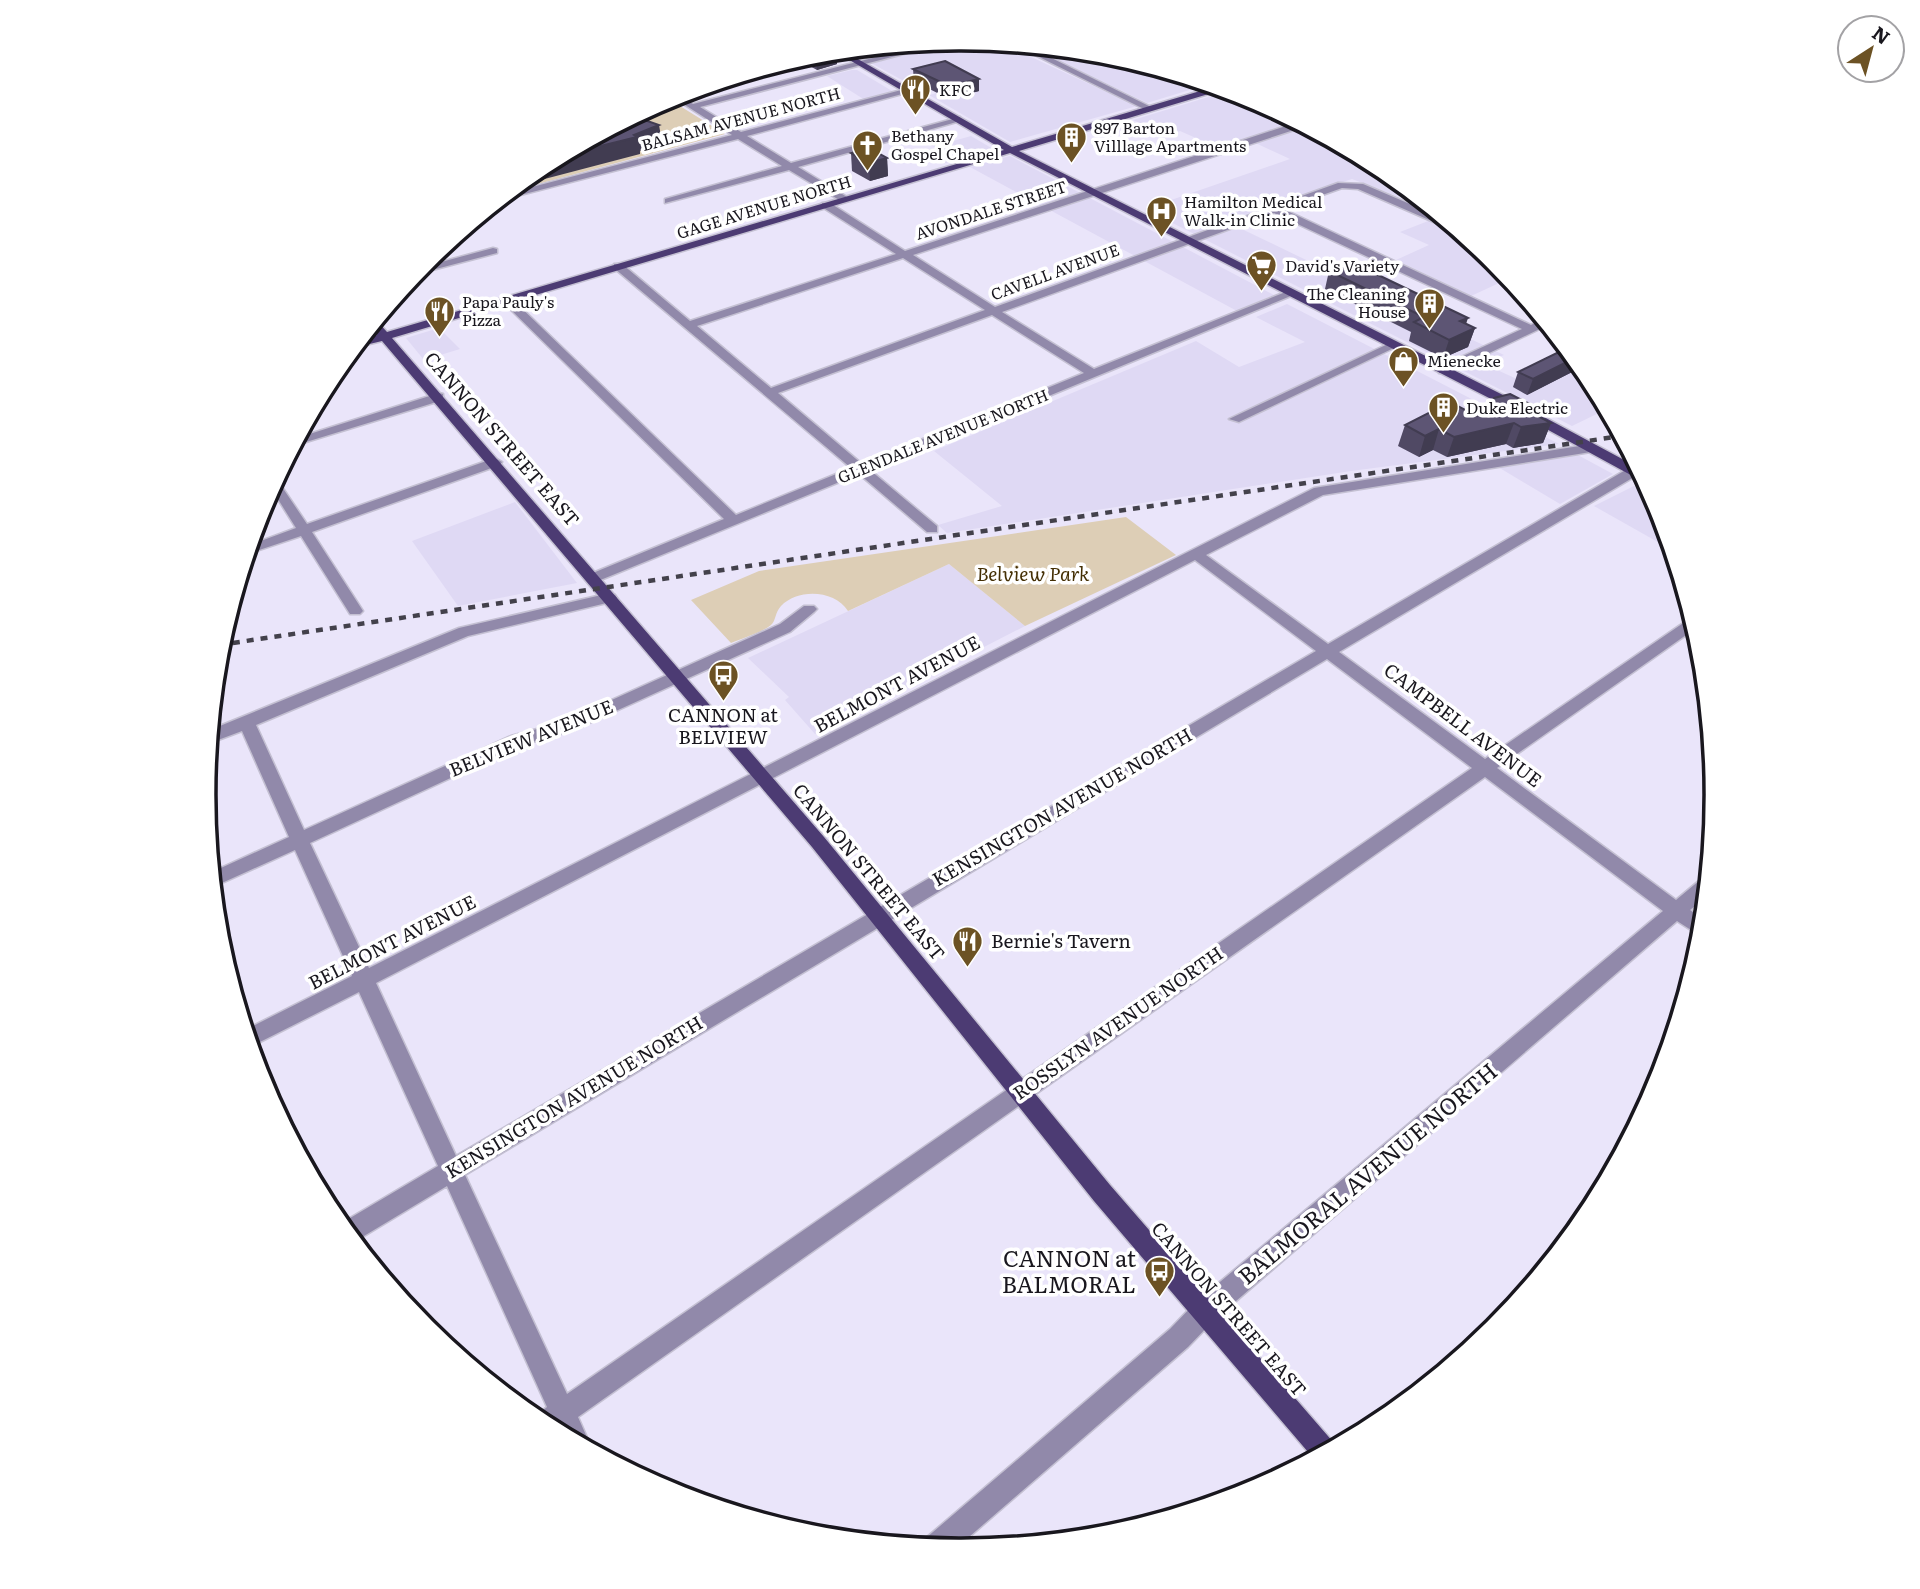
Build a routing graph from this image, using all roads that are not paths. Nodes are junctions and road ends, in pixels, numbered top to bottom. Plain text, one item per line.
1 (904, 53) edge
2 (1040, 55) edge
3 (851, 59) edge
4 (860, 64) junction
5 (909, 91) junction
6 (1206, 92) edge
7 (685, 103) edge
8 (691, 107) junction
9 (1149, 108) junction
10 (957, 119) junction
11 (1290, 128) edge
12 (740, 136) junction
13 (1010, 149) junction
14 (790, 166) junction
15 (1095, 192) junction
16 (523, 193) edge
17 (844, 199) junction
18 (667, 201) dead end
19 (826, 205) junction
20 (1276, 210) junction
21 (1425, 214) edge
22 (1189, 240) junction
23 (493, 251) dead end
24 (905, 255) junction
25 (437, 266) edge
26 (618, 266) junction
27 (1292, 293) junction
28 (507, 300) junction
29 (993, 311) junction
30 (689, 325) junction
31 (1537, 326) edge
32 (1531, 329) junction
33 (379, 330) edge
34 (380, 330) edge
35 (1394, 345) junction
36 (1443, 370) junction
37 (1093, 374) junction
38 (770, 392) junction
39 (439, 397) junction
40 (1236, 419) dead end
41 (307, 439) edge
42 (1592, 448) junction
43 (495, 463) junction
44 (1628, 468) edge
45 (862, 469) junction
46 (1632, 478) edge
47 (281, 493) edge
48 (734, 521) junction
49 (932, 529) dead end
50 (304, 530) junction
51 (259, 546) edge
52 (1196, 554) junction
53 (593, 578) junction
54 (610, 598) junction
55 (809, 609) dead end
56 (355, 611) dead end
57 (1684, 629) edge
58 (1329, 651) junction
59 (676, 677) junction
60 (246, 722) junction
61 (219, 733) edge
62 (1483, 766) junction
63 (763, 778) junction
64 (299, 840) junction
65 (221, 876) edge
66 (1697, 894) edge
67 (1677, 911) junction
68 (879, 915) junction
69 (1692, 922) edge
70 (363, 980) junction
71 (256, 1035) edge
72 (1020, 1091) junction
73 (452, 1170) junction
74 (356, 1228) edge
75 (1205, 1311) junction
76 (562, 1412) junction
77 (554, 1418) edge
78 (569, 1427) edge
79 (1320, 1446) edge
80 (948, 1538) edge

1 - 4 street
2 - 9 street
3 - 4 main road
4 - 5 main road
4 - 8 street
5 - 10 main road
5 - 12 street, BALSAM AVENUE NORTH
6 - 9 main road, GAGE AVENUE NORTH
7 - 8 street
8 - 12 street
9 - 13 main road, GAGE AVENUE NORTH
10 - 13 main road
10 - 14 street
11 - 15 street, AVONDALE STREET
12 - 14 street
12 - 16 street, BALSAM AVENUE NORTH
13 - 15 main road
13 - 17 main road, GAGE AVENUE NORTH
14 - 17 street
14 - 18 street
15 - 22 main road
15 - 24 street, AVONDALE STREET
17 - 19 main road, GAGE AVENUE NORTH
19 - 24 street
19 - 26 main road, GAGE AVENUE NORTH
20 - 21 street, CAVELL AVENUE
20 - 22 street, CAVELL AVENUE
20 - 32 street
22 - 27 main road
22 - 29 street, CAVELL AVENUE
23 - 25 street
24 - 29 street
24 - 30 street, AVONDALE STREET
26 - 28 main road, GAGE AVENUE NORTH
26 - 30 street
27 - 35 main road
27 - 37 street, GLENDALE AVENUE NORTH
28 - 34 main road, GAGE AVENUE NORTH
28 - 48 street
29 - 37 street
29 - 38 street, CAVELL AVENUE
30 - 38 street
31 - 32 street
32 - 36 street
33 - 39 main road, CANNON STREET EAST
35 - 36 main road
35 - 40 street
36 - 42 main road
37 - 45 street, GLENDALE AVENUE NORTH
38 - 45 street
39 - 41 street
39 - 43 main road, CANNON STREET EAST
42 - 44 main road
42 - 52 street, BELMONT AVENUE
43 - 50 street
43 - 53 main road, CANNON STREET EAST
45 - 48 street, GLENDALE AVENUE NORTH
45 - 49 street
46 - 58 street, KENSINGTON AVENUE NORTH
47 - 50 street
48 - 53 street, GLENDALE AVENUE NORTH
50 - 51 street
50 - 56 street
52 - 58 street, CAMPBELL AVENUE
52 - 63 street, BELMONT AVENUE
53 - 54 main road, CANNON STREET EAST
54 - 59 main road, CANNON STREET EAST
54 - 60 street
55 - 59 street, BELVIEW AVENUE
57 - 62 street, ROSSLYN AVENUE NORTH
58 - 62 street, CAMPBELL AVENUE
58 - 68 street, KENSINGTON AVENUE NORTH
59 - 63 main road, CANNON STREET EAST
59 - 64 street, BELVIEW AVENUE
60 - 61 street
60 - 64 street
62 - 67 street, CAMPBELL AVENUE
62 - 72 street, ROSSLYN AVENUE NORTH
63 - 68 main road, CANNON STREET EAST
63 - 70 street, BELMONT AVENUE
64 - 65 street, BELVIEW AVENUE
64 - 70 street
66 - 67 street, BALMORAL AVENUE NORTH
67 - 69 street, CAMPBELL AVENUE
67 - 75 street, BALMORAL AVENUE NORTH
68 - 72 main road, CANNON STREET EAST
68 - 73 street, KENSINGTON AVENUE NORTH
70 - 71 street, BELMONT AVENUE
70 - 73 street
72 - 75 main road, CANNON STREET EAST
72 - 76 street, ROSSLYN AVENUE NORTH
73 - 74 street, KENSINGTON AVENUE NORTH
73 - 76 street
75 - 79 main road, CANNON STREET EAST
75 - 80 street, BALMORAL AVENUE NORTH
76 - 77 street, ROSSLYN AVENUE NORTH
76 - 78 street

